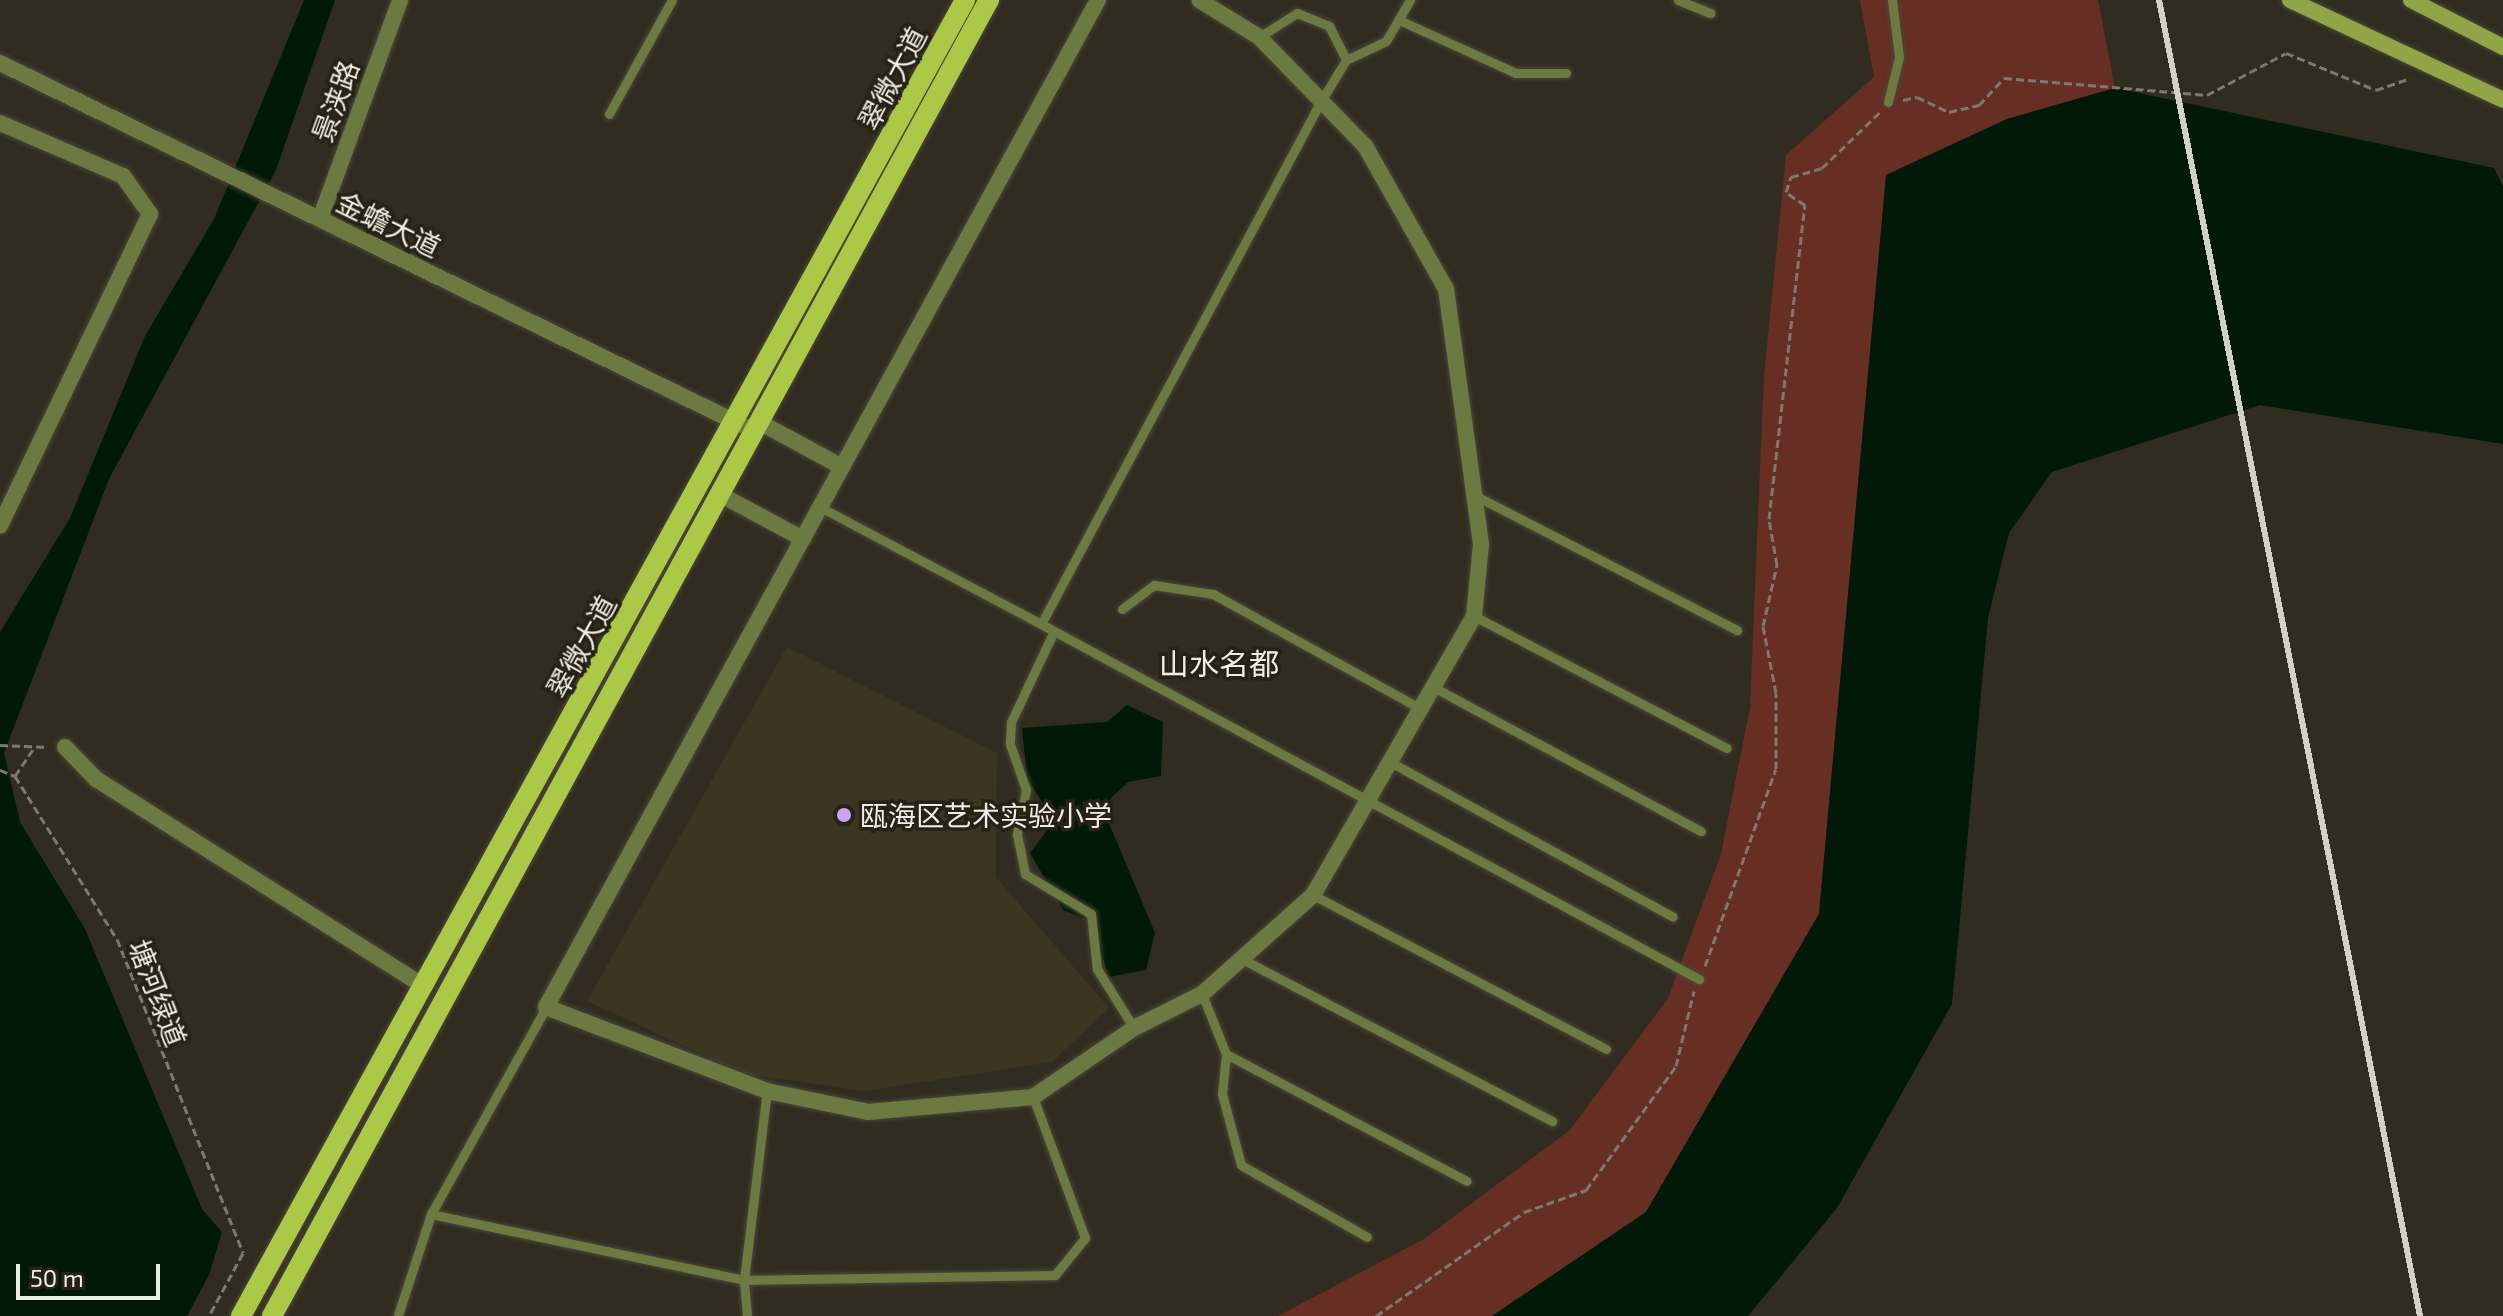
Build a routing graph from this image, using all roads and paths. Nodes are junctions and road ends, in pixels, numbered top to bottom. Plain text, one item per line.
1 (400, 0) edge
2 (672, 0) edge
3 (965, 0) edge
4 (989, 0) edge
5 (1098, 0) edge
6 (1199, 0) edge
7 (1410, 0) edge
8 (1678, 0) edge
9 (1892, 0) edge
10 (2290, 0) edge
11 (2411, 0) edge
12 (1710, 13) dead end
13 (1399, 20) junction
14 (1259, 37) junction
15 (2503, 47) edge
16 (1346, 60) junction
17 (0, 63) edge
18 (1566, 73) dead end
19 (2418, 75) dead end
20 (2503, 100) edge
21 (1321, 101) junction
22 (1888, 102) junction
23 (609, 114) dead end
24 (0, 123) edge
25 (320, 219) junction
26 (751, 427) junction
27 (842, 467) junction
28 (721, 495) junction
29 (1474, 495) junction
30 (820, 507) junction
31 (0, 526) edge
32 (803, 539) junction
33 (1122, 609) dead end
34 (1474, 616) junction
35 (1041, 624) junction
36 (1737, 630) dead end
37 (1054, 631) junction
38 (1435, 688) junction
39 (1423, 710) junction
40 (0, 745) edge
41 (34, 747) junction
42 (65, 747) joint
43 (1727, 748) dead end
44 (1392, 763) junction
45 (0, 770) edge
46 (15, 776) junction
47 (1369, 802) junction
48 (1701, 831) dead end
49 (1313, 895) junction
50 (1673, 917) dead end
51 (1244, 960) junction
52 (1699, 979) junction
53 (424, 986) junction
54 (1202, 994) junction
55 (546, 1007) junction
56 (1134, 1028) junction
57 (1606, 1049) dead end
58 (1226, 1054) junction
59 (767, 1091) junction
60 (1033, 1097) junction
61 (1552, 1121) dead end
62 (1467, 1181) dead end
63 (431, 1214) junction
64 (1367, 1237) dead end
65 (744, 1280) junction
66 (398, 1315) edge
67 (209, 1316) edge
68 (241, 1316) edge
69 (272, 1316) edge
70 (747, 1316) edge
71 (1376, 1316) edge

1 - 25 street, 景浃路
2 - 23 lane
3 - 26 main road, 翠微大道
4 - 26 main road, 翠微大道
5 - 27 street
6 - 14 street
7 - 13 lane
8 - 12 lane
9 - 22 lane
10 - 20 main road
11 - 15 main road
13 - 16 lane
13 - 18 lane
14 - 16 lane
14 - 21 street
16 - 21 lane
17 - 25 street, 金蟾大道
19 - 22 path
21 - 29 street
21 - 35 lane
22 - 52 path
24 - 31 street
25 - 26 street, 金蟾大道
26 - 27 street, 金蟾大道
26 - 28 main road, 翠微大道
26 - 53 main road, 翠微大道
27 - 30 street
28 - 32 street
28 - 69 main road, 翠微大道
29 - 34 street
29 - 36 lane
30 - 32 street
30 - 35 lane
32 - 55 street
33 - 39 lane
34 - 38 street
34 - 43 lane
35 - 37 lane
37 - 47 lane
37 - 56 lane
38 - 39 street
38 - 48 lane
39 - 44 street
40 - 41 path
41 - 42 path
41 - 46 path
42 - 53 street
44 - 47 street
44 - 50 lane
45 - 46 path
46 - 67 path, 塘河绿道
47 - 49 street
47 - 52 lane
49 - 51 street
49 - 57 lane
51 - 54 street
51 - 61 lane
52 - 71 path
53 - 68 main road, 翠微大道
54 - 56 street
54 - 58 lane
55 - 59 street
55 - 63 lane
56 - 60 street
58 - 62 lane
58 - 64 lane
59 - 60 street
59 - 65 lane
60 - 65 lane
63 - 65 lane
63 - 66 lane
65 - 70 lane

